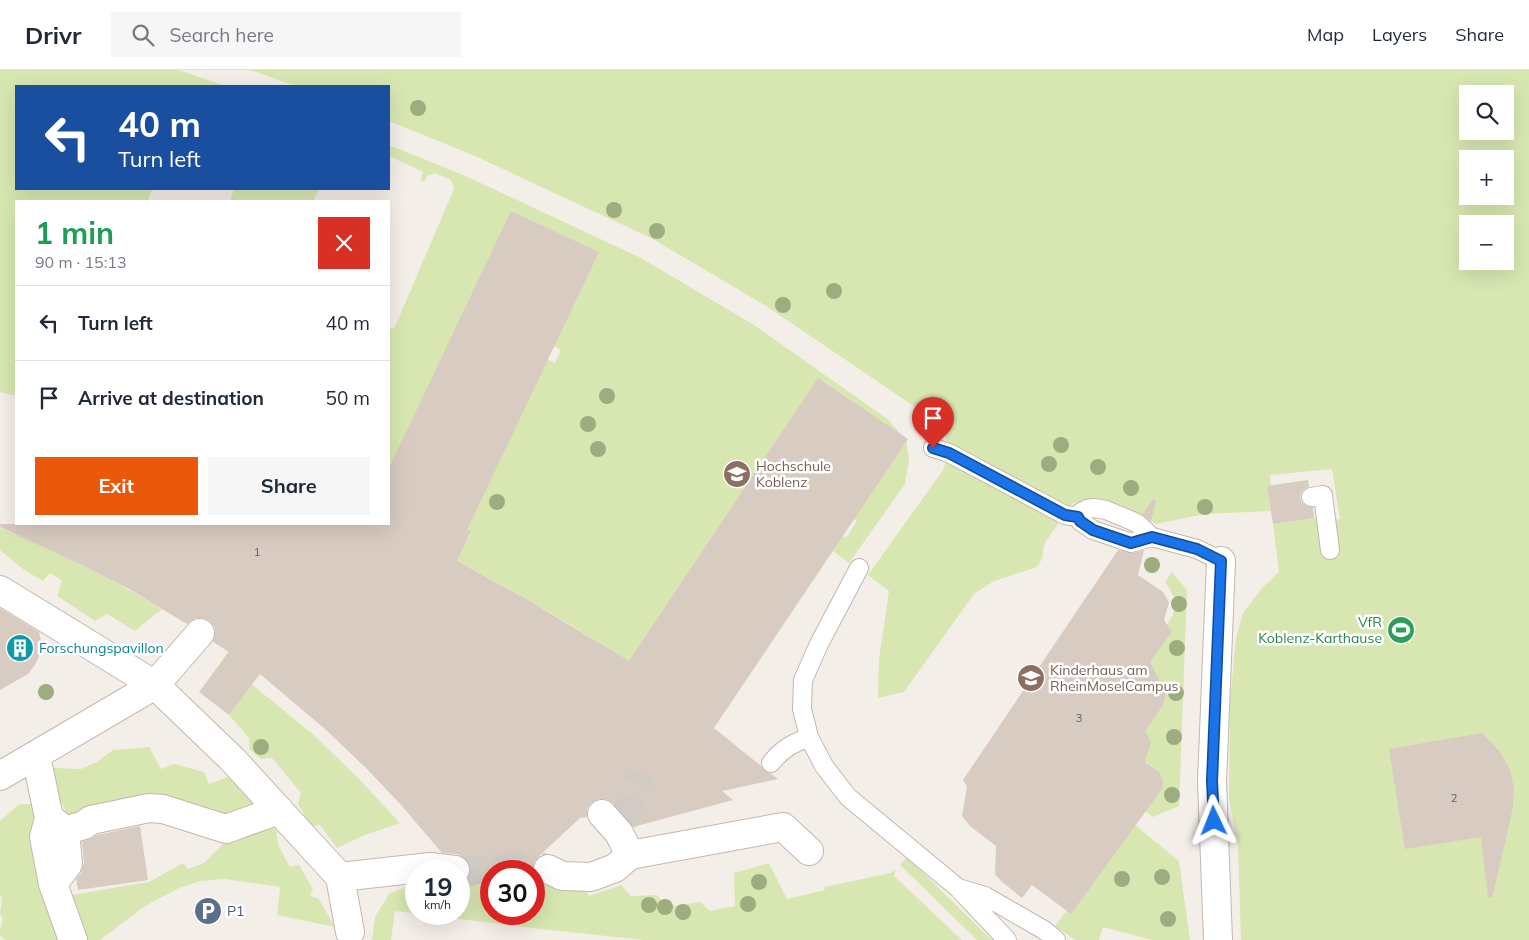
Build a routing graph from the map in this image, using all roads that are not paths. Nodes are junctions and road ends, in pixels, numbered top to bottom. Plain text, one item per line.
1 (933, 448) dead end
2 (1311, 497) dead end
3 (1330, 550) dead end
4 (1221, 561) joint
5 (859, 568) dead end
6 (1, 595) edge
7 (194, 629) dead end
8 (156, 684) junction
9 (809, 737) junction
10 (36, 756) junction
11 (771, 763) dead end
12 (0, 776) edge
13 (279, 810) junction
14 (57, 825) junction
15 (809, 851) dead end
16 (548, 869) tunnel mouth
17 (405, 870) edge
18 (340, 877) junction
19 (958, 888) junction
20 (351, 936) edge
21 (73, 940) edge
22 (1007, 940) edge
23 (1056, 940) edge
24 (1218, 940) edge

1 - 4 lane
2 - 3 lane
4 - 24 street
5 - 9 lane
6 - 8 street
7 - 8 street
8 - 10 street
8 - 13 street
9 - 11 lane
9 - 19 lane
10 - 12 street
10 - 14 street
13 - 14 street
13 - 18 street
14 - 21 street
15 - 16 street
17 - 18 street
18 - 20 street
19 - 22 lane
19 - 23 lane

